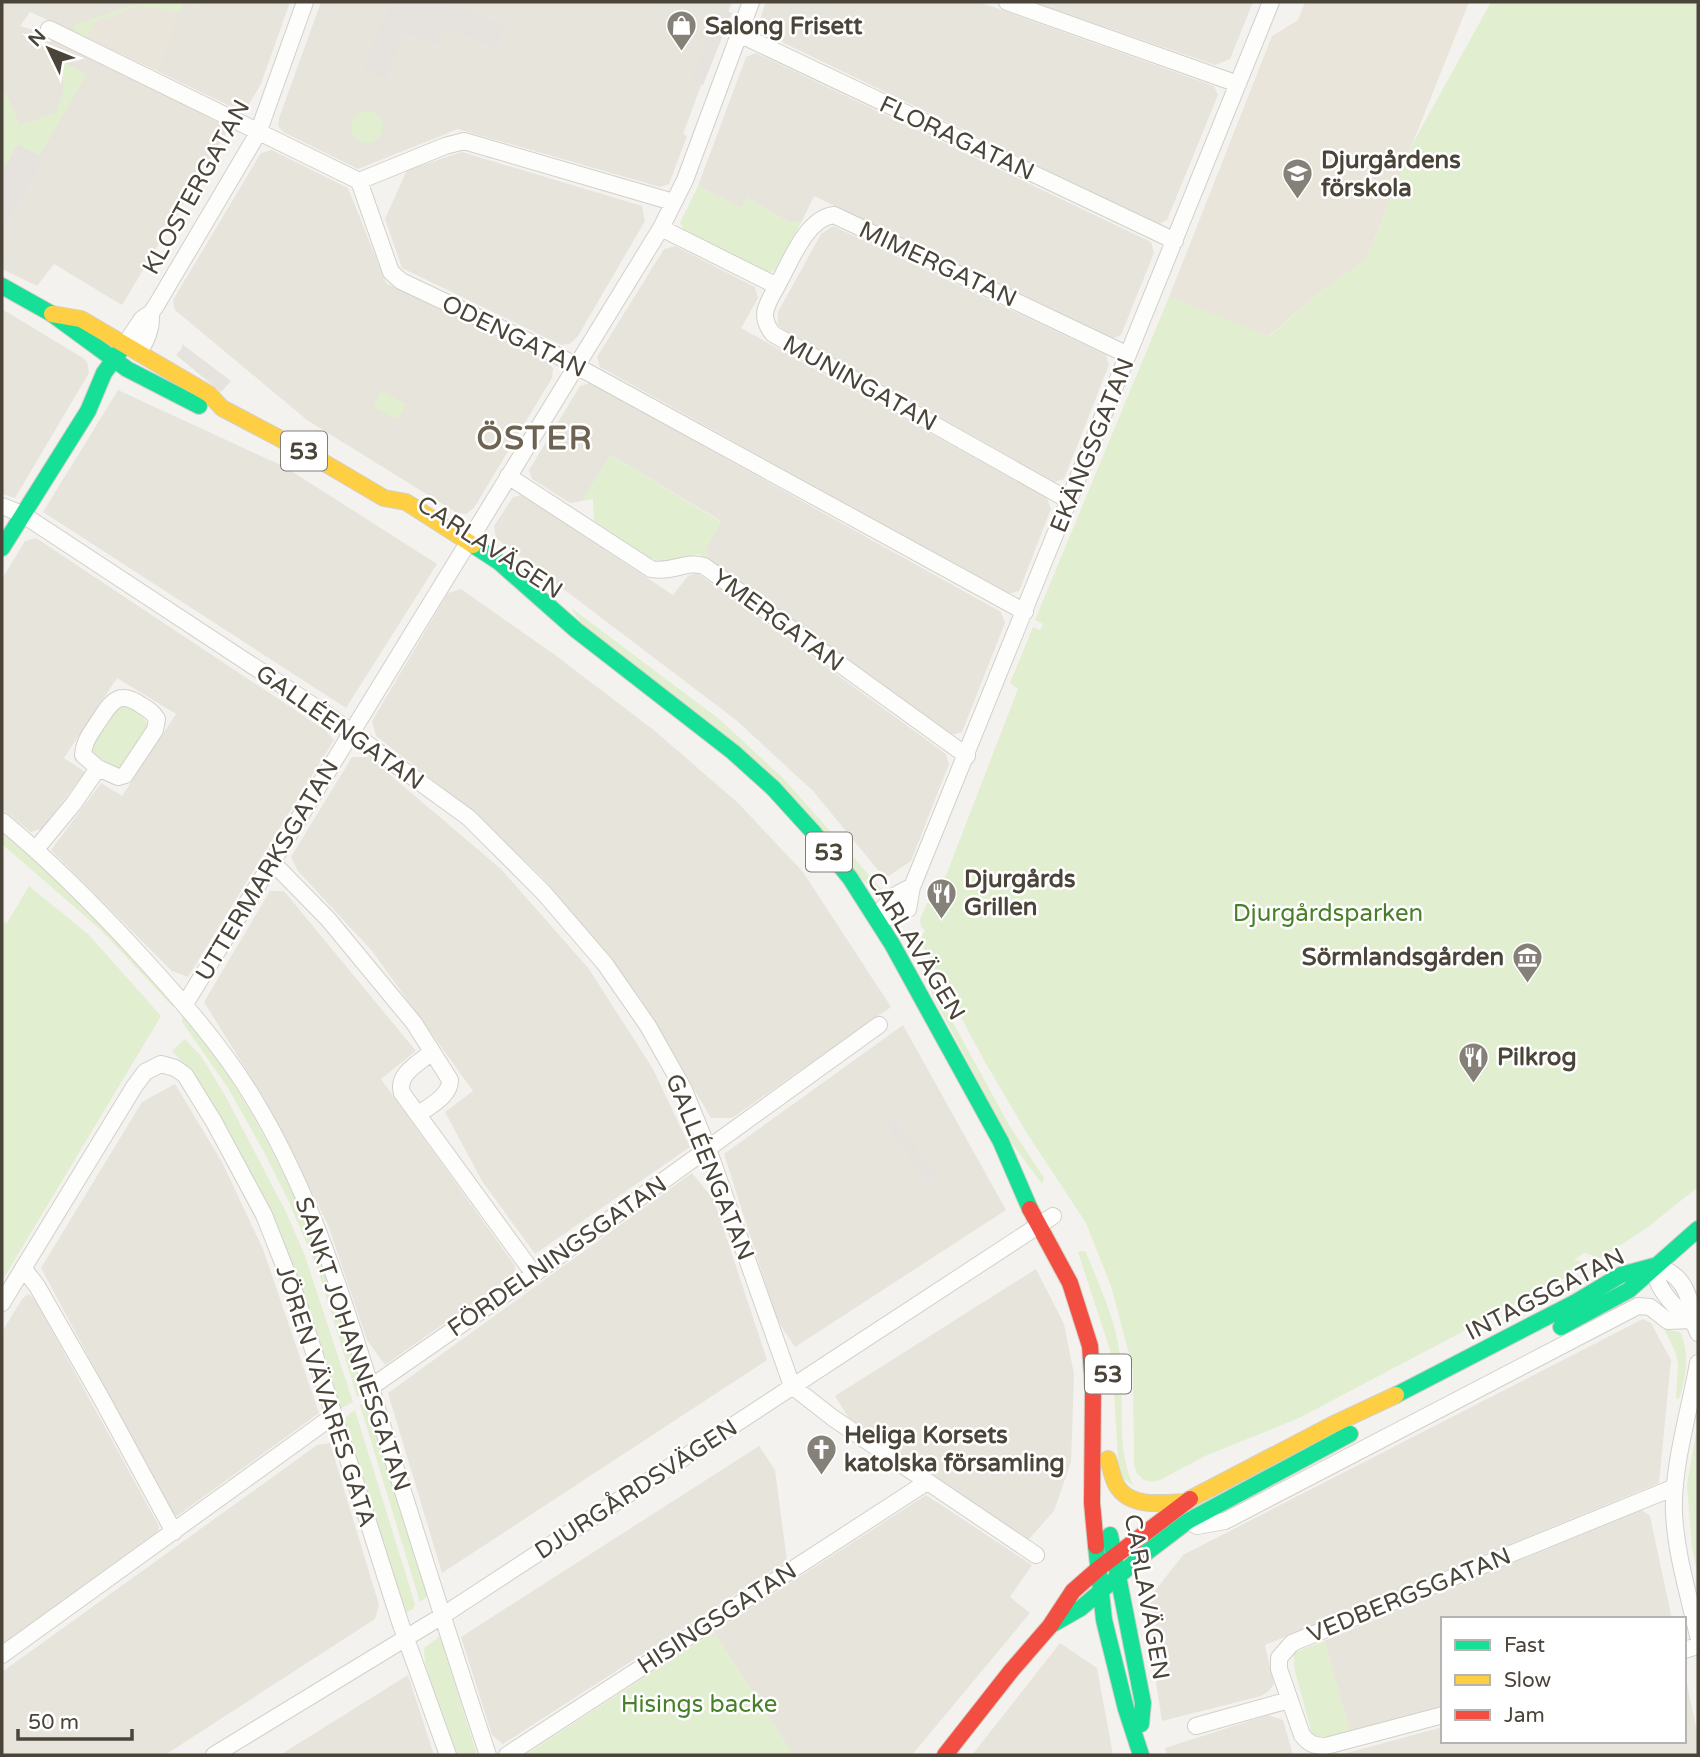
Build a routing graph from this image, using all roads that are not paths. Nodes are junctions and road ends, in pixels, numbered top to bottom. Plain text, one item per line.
1 (304, 2) edge
2 (751, 2) edge
3 (1007, 2) edge
4 (1271, 2) edge
5 (49, 29) dead end
6 (739, 34) junction
7 (1238, 84) junction
8 (257, 133) junction
9 (359, 181) junction
10 (673, 202) junction
11 (662, 228) junction
12 (1175, 241) junction
13 (2, 286) edge
14 (777, 286) junction
15 (52, 314) junction
16 (132, 349) junction
17 (1128, 355) junction
18 (113, 360) junction
19 (575, 366) junction
20 (127, 369) junction
21 (222, 408) junction
22 (88, 411) junction
23 (509, 476) junction
24 (384, 498) junction
25 (1070, 501) junction
26 (2, 506) edge
27 (22, 514) junction
28 (469, 541) junction
29 (2, 548) edge
30 (464, 559) junction
31 (496, 582) dead end
32 (1025, 612) junction
33 (576, 630) junction
34 (351, 732) junction
35 (967, 756) junction
36 (98, 768) junction
37 (2, 821) edge
38 (36, 849) junction
39 (273, 863) junction
40 (877, 918) junction
41 (185, 1004) junction
42 (879, 1025) dead end
43 (432, 1052) junction
44 (419, 1114) junction
45 (708, 1149) junction
46 (1050, 1222) junction
47 (1698, 1229) edge
48 (1654, 1266) junction
49 (23, 1268) junction
50 (534, 1274) junction
51 (1090, 1292) dead end
52 (2, 1303) edge
53 (1696, 1326) edge
54 (1698, 1363) edge
55 (792, 1386) junction
56 (371, 1387) junction
57 (333, 1416) junction
58 (1108, 1459) junction
59 (927, 1482) junction
60 (1675, 1487) junction
61 (1184, 1502) junction
62 (1188, 1521) junction
63 (174, 1532) junction
64 (1035, 1555) dead end
65 (1114, 1557) junction
66 (1098, 1569) junction
67 (1118, 1576) junction
68 (1100, 1591) junction
69 (442, 1616) junction
70 (1050, 1626) junction
71 (1698, 1636) edge
72 (405, 1637) junction
73 (2, 1655) edge
74 (1289, 1700) junction
75 (1441, 1716) edge
76 (1196, 1726) dead end
77 (1140, 1753) edge
78 (214, 1755) edge
79 (448, 1755) edge
80 (488, 1755) edge
81 (507, 1755) edge
82 (945, 1755) edge

1 - 8 street, KLOSTERGATAN
2 - 6 street, UTTERMARKSGATAN
3 - 7 street
4 - 7 street, EKÄNGSGATAN
5 - 8 street
6 - 10 street, UTTERMARKSGATAN
6 - 12 street, FLORAGATAN
7 - 12 street, EKÄNGSGATAN
8 - 9 street
8 - 16 street, KLOSTERGATAN
9 - 10 street
9 - 19 street, ODENGATAN
10 - 11 street, UTTERMARKSGATAN
11 - 14 street
11 - 19 street, UTTERMARKSGATAN
12 - 17 street, EKÄNGSGATAN
13 - 15 main road, CARLAVÄGEN / 53
14 - 17 street, MIMERGATAN
14 - 25 street, MUNINGATAN
15 - 16 main road, CARLAVÄGEN / 53
15 - 18 main road, CARLAVÄGEN / 53
16 - 18 main road, KLOSTERGATAN
16 - 20 main road, KLOSTERGATAN
16 - 21 main road, CARLAVÄGEN / 53
17 - 25 street, EKÄNGSGATAN
18 - 20 main road, CARLAVÄGEN / 53
18 - 22 main road, KLOSTERGATAN
19 - 23 street, UTTERMARKSGATAN
19 - 32 street, ODENGATAN
20 - 21 main road, CARLAVÄGEN / 53
20 - 22 main road, KLOSTERGATAN
21 - 24 main road, CARLAVÄGEN / 53
22 - 27 main road, KLOSTERGATAN
23 - 28 street, UTTERMARKSGATAN
23 - 35 street, YMERGATAN
24 - 28 main road, CARLAVÄGEN / 53
24 - 30 main road, CARLAVÄGEN / 53
25 - 32 street, EKÄNGSGATAN
26 - 27 street, GALLÉENGATAN
27 - 29 main road, KLOSTERGATAN
27 - 34 street, GALLÉENGATAN
28 - 30 street, UTTERMARKSGATAN
28 - 33 main road, CARLAVÄGEN / 53
30 - 34 street, UTTERMARKSGATAN
31 - 33 main road, CARLAVÄGEN / 53
32 - 35 street, EKÄNGSGATAN
33 - 40 main road, CARLAVÄGEN / 53
34 - 39 street, UTTERMARKSGATAN
34 - 45 street, GALLÉENGATAN
35 - 40 street, EKÄNGSGATAN
36 - 36 street
36 - 38 street
37 - 38 street, SANKT JOHANNESGATAN
38 - 41 street, SANKT JOHANNESGATAN
39 - 41 street, UTTERMARKSGATAN
39 - 43 street
40 - 46 main road, CARLAVÄGEN / 53
41 - 56 street, SANKT JOHANNESGATAN
42 - 45 street, FÖRDELNINGSGATAN
43 - 44 street
43 - 44 street
44 - 50 street
45 - 50 street, FÖRDELNINGSGATAN
45 - 55 street, GALLÉENGATAN
46 - 55 street, DJURGÅRDSVÄGEN
46 - 66 main road, CARLAVÄGEN / 53
47 - 48 main road
48 - 53 street
48 - 61 main road, INTAGSGATAN
48 - 62 main road, INTAGSGATAN
49 - 52 street
49 - 57 street, JÖREN VÄVARES GATA
49 - 63 street
50 - 56 street, FÖRDELNINGSGATAN
51 - 58 main road, CARLAVÄGEN / 53
53 - 62 street
54 - 60 street
55 - 59 street
55 - 69 street, DJURGÅRDSVÄGEN
56 - 69 street, SANKT JOHANNESGATAN
57 - 63 street
57 - 72 street, JÖREN VÄVARES GATA
58 - 61 main road
58 - 65 main road, CARLAVÄGEN / 53
59 - 64 street
59 - 81 street, HISINGSGATAN
60 - 71 street
60 - 74 street, VEDBERGSGATAN
61 - 65 main road, INTAGSGATAN
62 - 67 main road, INTAGSGATAN
63 - 73 street
65 - 66 main road, INTAGSGATAN
65 - 67 main road, CARLAVÄGEN / 53
66 - 68 main road, CARLAVÄGEN / 53
66 - 70 main road, INTAGSGATAN
67 - 68 main road, INTAGSGATAN
67 - 77 main road, CARLAVÄGEN / 53
68 - 70 main road, INTAGSGATAN
68 - 77 main road, CARLAVÄGEN / 53
69 - 72 street, DJURGÅRDSVÄGEN
69 - 80 street, SANKT JOHANNESGATAN
70 - 82 main road, INTAGSGATAN
72 - 78 street, DJURGÅRDSVÄGEN
72 - 79 street, JÖREN VÄVARES GATA
74 - 75 street
74 - 76 street

